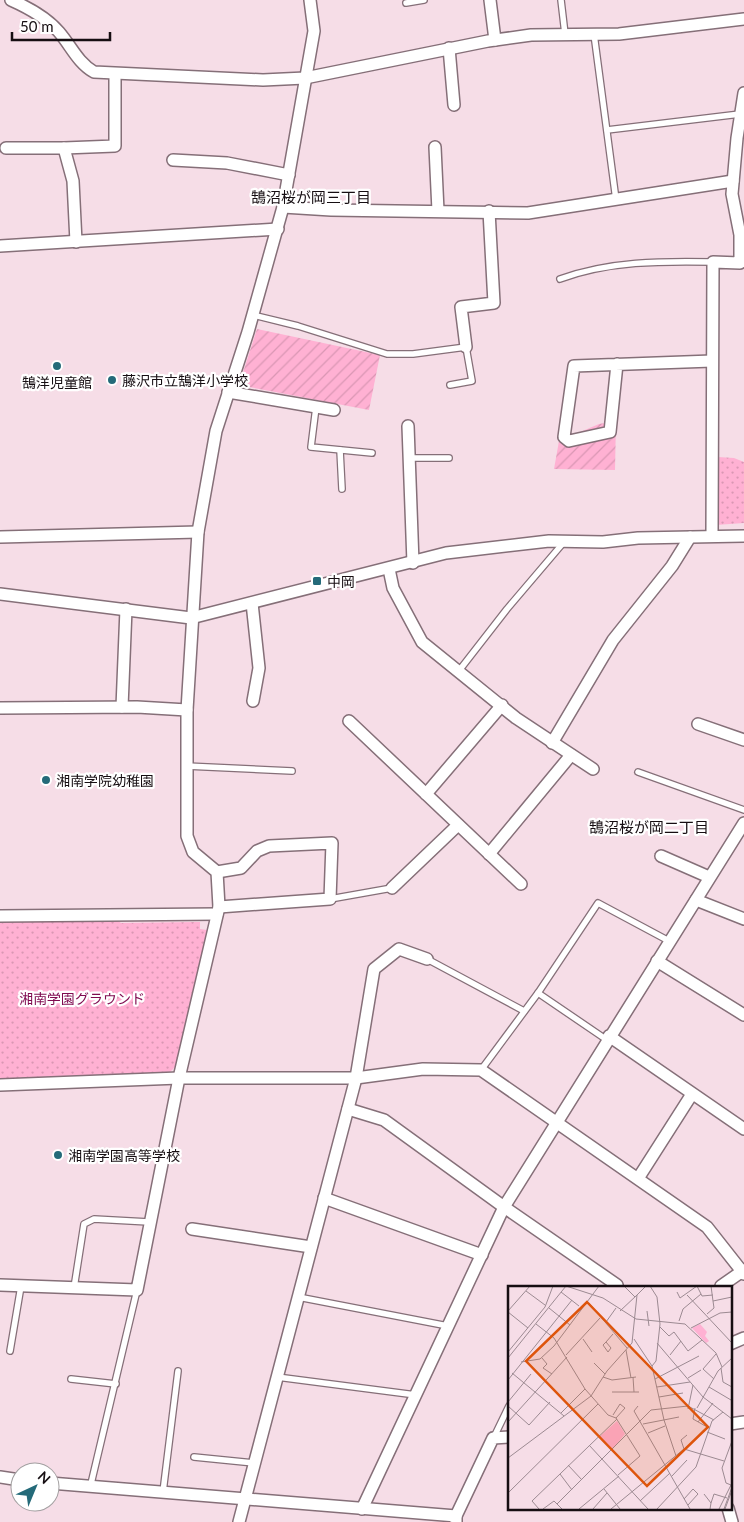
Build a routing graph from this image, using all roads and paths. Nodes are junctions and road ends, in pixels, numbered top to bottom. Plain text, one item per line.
1 (11, 0) edge
2 (310, 0) edge
3 (424, 0) edge
4 (490, 0) edge
5 (561, 0) edge
6 (406, 3) dead end
7 (744, 19) edge
8 (565, 34) junction
9 (594, 34) junction
10 (495, 40) junction
11 (449, 48) junction
12 (115, 74) junction
13 (305, 78) junction
14 (744, 93) edge
15 (454, 105) dead end
16 (740, 114) junction
17 (607, 130) junction
18 (435, 146) dead end
19 (6, 148) dead end
20 (64, 148) junction
21 (173, 160) dead end
22 (289, 174) junction
23 (733, 181) junction
24 (616, 200) junction
25 (283, 207) junction
26 (438, 211) junction
27 (489, 212) junction
28 (278, 229) junction
29 (742, 238) edge
30 (76, 242) junction
31 (0, 246) edge
32 (713, 262) junction
33 (560, 279) dead end
34 (252, 315) junction
35 (466, 347) junction
36 (712, 360) junction
37 (616, 364) junction
38 (450, 385) dead end
39 (228, 392) junction
40 (316, 407) junction
41 (334, 410) dead end
42 (408, 426) dead end
43 (340, 450) junction
44 (372, 453) dead end
45 (410, 458) junction
46 (450, 458) dead end
47 (342, 489) dead end
48 (198, 532) junction
49 (712, 536) junction
50 (744, 536) edge
51 (0, 537) edge
52 (690, 538) junction
53 (565, 541) junction
54 (413, 563) junction
55 (389, 569) junction
56 (0, 594) edge
57 (252, 603) junction
58 (126, 609) junction
59 (191, 618) junction
60 (458, 672) junction
61 (252, 701) dead end
62 (502, 705) junction
63 (122, 707) junction
64 (0, 708) edge
65 (187, 710) junction
66 (349, 721) dead end
67 (698, 724) dead end
68 (744, 740) edge
69 (552, 743) junction
70 (571, 755) junction
71 (186, 766) junction
72 (593, 769) dead end
73 (292, 771) dead end
74 (638, 772) dead end
75 (426, 794) junction
76 (744, 810) edge
77 (458, 825) junction
78 (743, 828) edge
79 (489, 854) junction
80 (662, 856) dead end
81 (217, 872) junction
82 (710, 877) junction
83 (521, 884) dead end
84 (392, 888) joint
85 (330, 899) junction
86 (696, 900) junction
87 (218, 910) junction
88 (0, 916) edge
89 (744, 919) edge
90 (669, 941) junction
91 (427, 959) joint
92 (657, 961) junction
93 (538, 993) junction
94 (524, 1011) junction
95 (744, 1016) edge
96 (608, 1038) junction
97 (481, 1070) junction
98 (179, 1078) junction
99 (356, 1078) junction
100 (0, 1085) edge
101 (692, 1094) junction
102 (348, 1109) junction
103 (557, 1121) junction
104 (744, 1129) edge
105 (638, 1177) junction
106 (324, 1198) junction
107 (504, 1207) junction
108 (149, 1222) junction
109 (192, 1229) dead end
110 (311, 1247) junction
111 (482, 1255) junction
112 (743, 1272) edge
113 (617, 1284) dead end
114 (0, 1285) edge
115 (21, 1286) junction
116 (721, 1286) edge
117 (74, 1288) junction
118 (137, 1290) junction
119 (298, 1297) junction
120 (448, 1326) junction
121 (744, 1338) edge
122 (732, 1343) edge
123 (10, 1351) dead end
124 (178, 1371) dead end
125 (277, 1377) junction
126 (71, 1379) dead end
127 (116, 1384) junction
128 (417, 1395) junction
129 (508, 1408) edge
130 (508, 1437) edge
131 (493, 1438) junction
132 (194, 1457) dead end
133 (254, 1463) junction
134 (60, 1484) edge
135 (90, 1488) junction
136 (163, 1492) junction
137 (245, 1500) junction
138 (362, 1509) junction
139 (456, 1519) edge
140 (239, 1522) edge

1 - 12 street
2 - 13 street
3 - 6 lane
4 - 10 street
5 - 8 lane
7 - 9 street
8 - 9 street
8 - 10 street
9 - 17 lane
10 - 11 street
11 - 13 street
11 - 15 street
12 - 13 street
12 - 20 street
13 - 22 street
14 - 16 street
16 - 17 lane
16 - 23 street
17 - 24 lane
18 - 26 street
19 - 20 street
20 - 30 street
21 - 22 street
22 - 25 street
23 - 24 street
23 - 29 street
24 - 27 street
25 - 26 street
25 - 28 street
26 - 27 street
27 - 35 street
28 - 30 street
28 - 34 street
29 - 32 street
30 - 31 street
32 - 33 lane
32 - 36 street
34 - 35 lane
34 - 39 street
35 - 38 lane
36 - 37 street
36 - 49 street
37 - 37 street
39 - 40 street
39 - 48 street
40 - 41 street
40 - 43 lane
42 - 45 street
43 - 44 lane
43 - 47 lane
45 - 46 lane
45 - 54 street
48 - 51 street
48 - 59 street
49 - 50 street
49 - 52 street
52 - 53 street
52 - 69 street
53 - 54 street
53 - 60 lane
54 - 55 street
55 - 57 street
55 - 60 street
56 - 58 street
57 - 59 street
57 - 61 street
58 - 59 street
58 - 63 street
59 - 65 street
60 - 62 street
62 - 69 street
62 - 75 street
63 - 64 street
63 - 65 street
65 - 71 street
66 - 75 street
67 - 68 street
69 - 70 street
70 - 72 street
70 - 79 street
71 - 73 lane
71 - 81 street
74 - 76 lane
75 - 77 street
77 - 79 street
77 - 84 street
78 - 82 street
79 - 83 street
80 - 82 street
81 - 85 street
81 - 87 street
82 - 86 street
84 - 85 lane
85 - 87 street
86 - 89 street
86 - 90 street
87 - 88 street
87 - 98 street
90 - 92 street
90 - 93 lane
91 - 94 lane
91 - 99 street
92 - 95 street
92 - 96 street
93 - 94 lane
93 - 96 lane
94 - 97 lane
96 - 101 street
96 - 103 street
97 - 99 street
97 - 103 street
98 - 99 street
98 - 100 street
98 - 108 street
99 - 102 street
101 - 104 street
101 - 105 street
102 - 106 street
102 - 107 street
103 - 105 street
103 - 107 street
105 - 112 street
106 - 110 street
106 - 111 street
107 - 111 street
107 - 113 street
108 - 117 lane
108 - 118 street
109 - 110 street
110 - 119 street
111 - 120 street
112 - 116 street
114 - 115 street
115 - 117 street
115 - 123 lane
117 - 118 street
118 - 127 lane
119 - 120 lane
119 - 125 street
120 - 128 street
121 - 122 street
124 - 136 lane
125 - 128 lane
125 - 133 street
126 - 127 lane
127 - 135 lane
128 - 138 street
129 - 131 lane
130 - 131 street
131 - 139 street
132 - 133 lane
133 - 137 street
134 - 135 street
135 - 136 street
136 - 137 street
137 - 138 street
137 - 140 street
138 - 139 street

